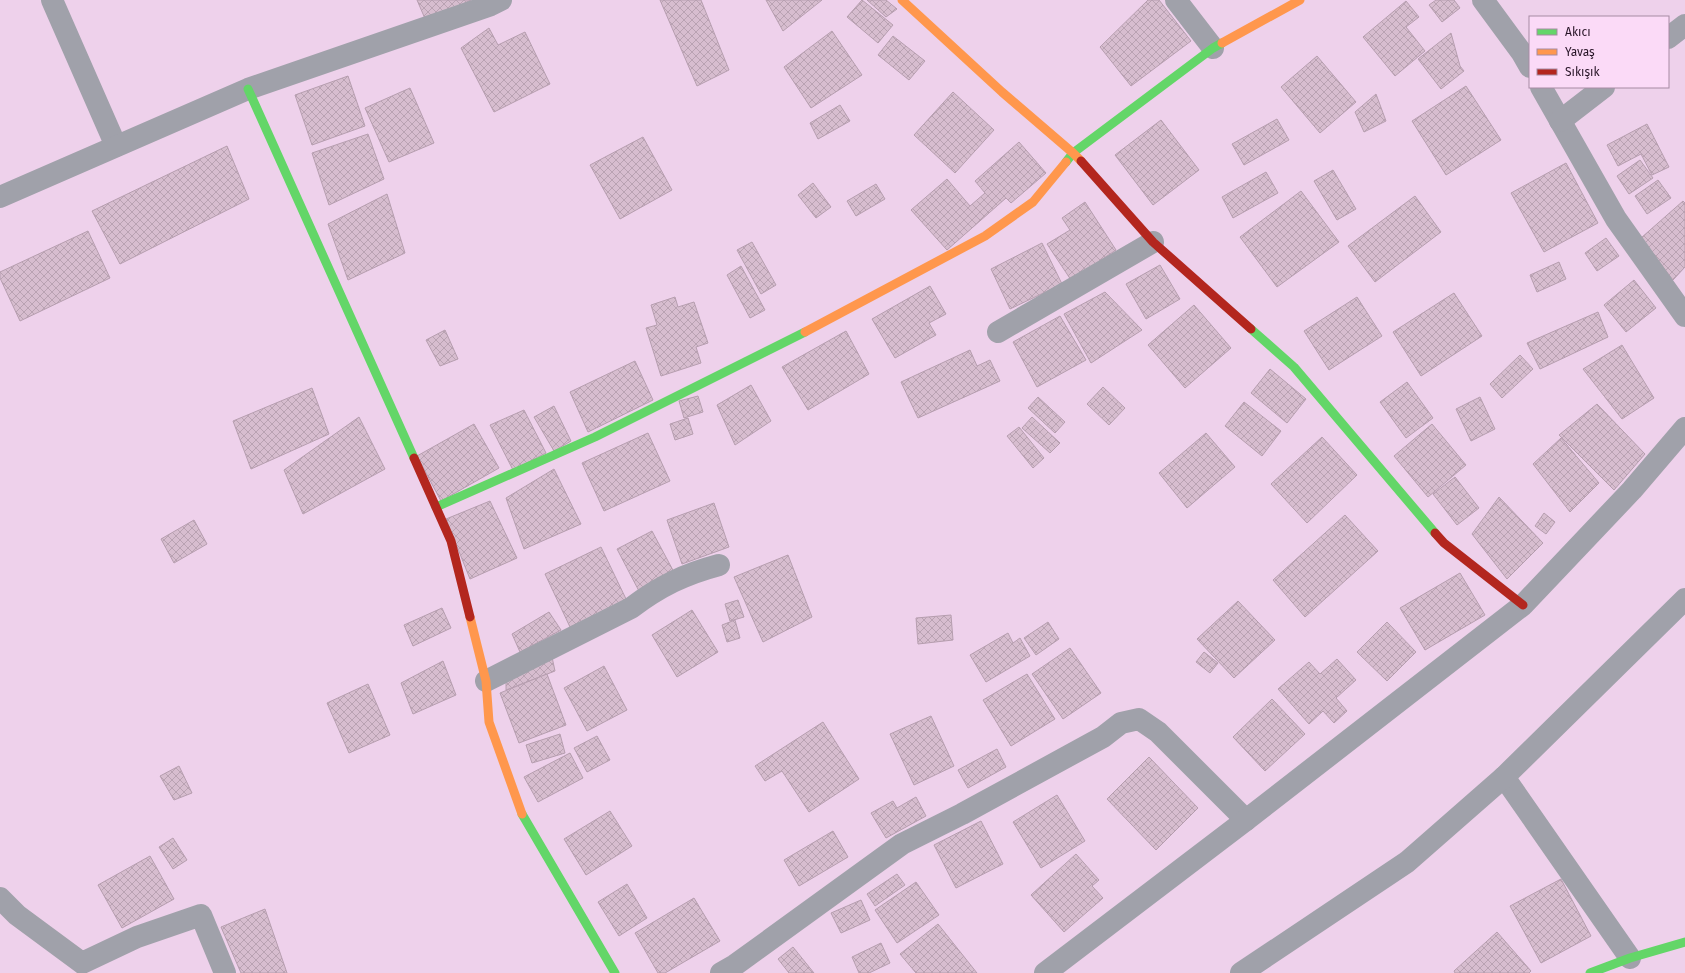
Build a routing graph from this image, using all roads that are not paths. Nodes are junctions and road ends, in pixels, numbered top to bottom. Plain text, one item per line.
1 (52, 0) edge
2 (501, 0) edge
3 (902, 0) edge
4 (1176, 0) edge
5 (1300, 0) edge
6 (1483, 0) edge
7 (1685, 25) edge
8 (1669, 37) edge
9 (1213, 48) junction
10 (1529, 65) edge
11 (1542, 88) edge
12 (1603, 88) edge
13 (248, 89) junction
14 (1560, 121) junction
15 (116, 146) junction
16 (1073, 152) junction
17 (0, 197) edge
18 (1153, 242) junction
19 (1685, 316) edge
20 (998, 332) dead end
21 (1685, 428) edge
22 (436, 507) junction
23 (720, 564) dead end
24 (1685, 599) edge
25 (1523, 605) junction
26 (486, 681) junction
27 (1504, 777) junction
28 (1246, 820) junction
29 (0, 898) edge
30 (1685, 942) edge
31 (1630, 958) junction
32 (224, 973) edge
33 (616, 973) edge
34 (721, 973) edge
35 (1045, 973) edge
36 (1241, 973) edge
37 (1590, 973) edge

1 - 15 street
2 - 13 street
3 - 16 street
4 - 9 street
5 - 9 street
6 - 10 street
7 - 8 street
9 - 16 street
11 - 14 street
12 - 14 street
13 - 15 street
13 - 22 street
14 - 19 street
15 - 17 street
16 - 18 street
16 - 22 street
18 - 20 street
18 - 25 street
21 - 25 street
22 - 26 street
23 - 26 street
24 - 27 street
25 - 28 street
26 - 33 street
27 - 31 street
27 - 36 street
28 - 34 street
28 - 35 street
29 - 32 street
30 - 31 street
31 - 37 street

